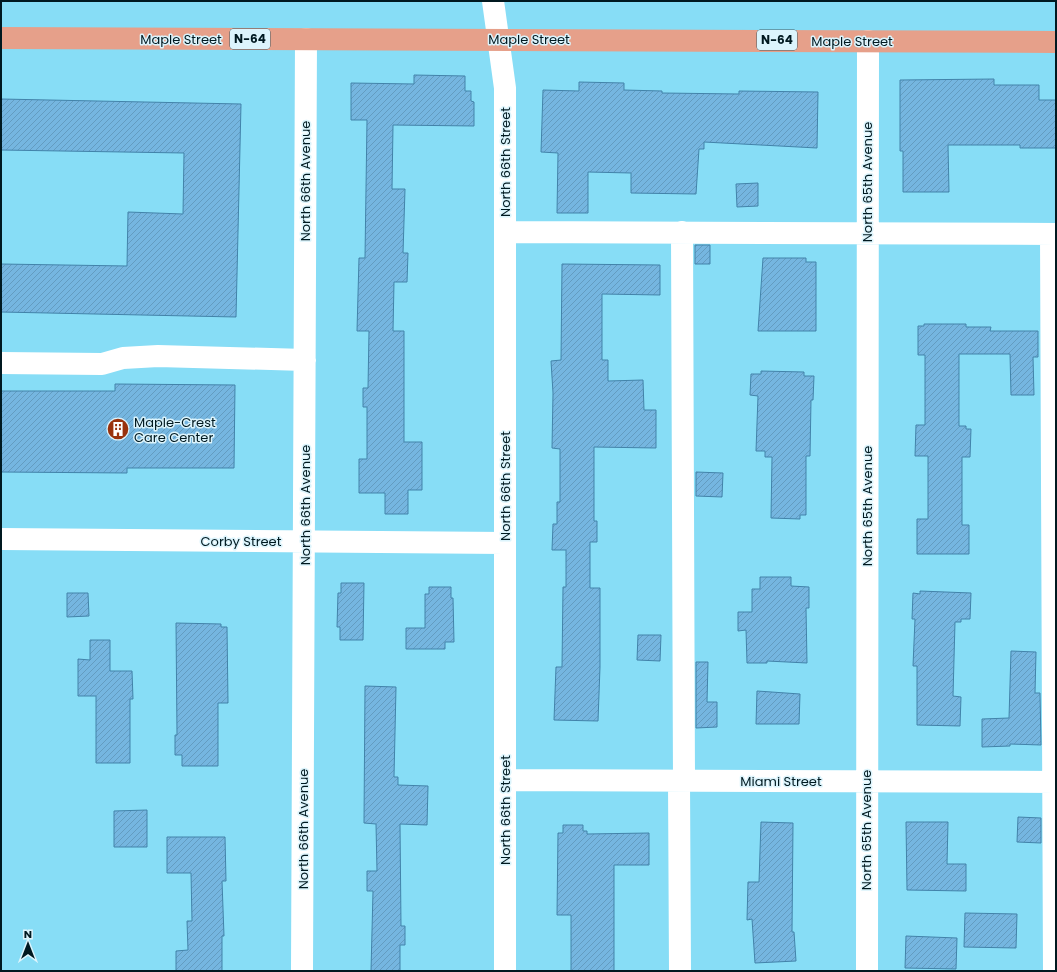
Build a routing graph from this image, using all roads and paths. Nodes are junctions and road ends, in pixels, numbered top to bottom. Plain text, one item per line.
1 (493, 1) edge
2 (1, 38) edge
3 (306, 39) junction
4 (499, 39) junction
5 (868, 41) junction
6 (1056, 42) edge
7 (506, 232) junction
8 (682, 232) junction
9 (867, 233) junction
10 (1053, 234) edge
11 (305, 360) junction
12 (1, 363) edge
13 (1, 539) edge
14 (305, 540) junction
15 (506, 543) junction
16 (505, 780) junction
17 (681, 781) junction
18 (866, 782) junction
19 (1055, 782) edge
20 (302, 971) edge
21 (505, 971) edge
22 (680, 971) edge
23 (866, 971) edge
24 (1054, 971) edge

1 - 4 street, North 66th Street
2 - 3 main road, Maple Street / N-64
3 - 4 main road, Maple Street / N-64
3 - 11 street, North 66th Avenue
4 - 5 main road, Maple Street / N-64
4 - 7 street, North 66th Street
5 - 6 main road, Maple Street / N-64
5 - 9 street, North 65th Avenue
7 - 8 street
7 - 15 street, North 66th Street
8 - 9 street
8 - 17 street
9 - 10 street
9 - 18 street, North 65th Avenue
10 - 19 street
11 - 12 street
11 - 14 street, North 66th Avenue
13 - 14 street, Corby Street
14 - 15 street, Corby Street
14 - 20 street, North 66th Avenue
15 - 16 street, North 66th Street
16 - 17 street, Miami Street
16 - 21 street, North 66th Street
17 - 18 street, Miami Street
17 - 22 street
18 - 19 street, Miami Street
18 - 23 street, North 65th Avenue
19 - 24 street

